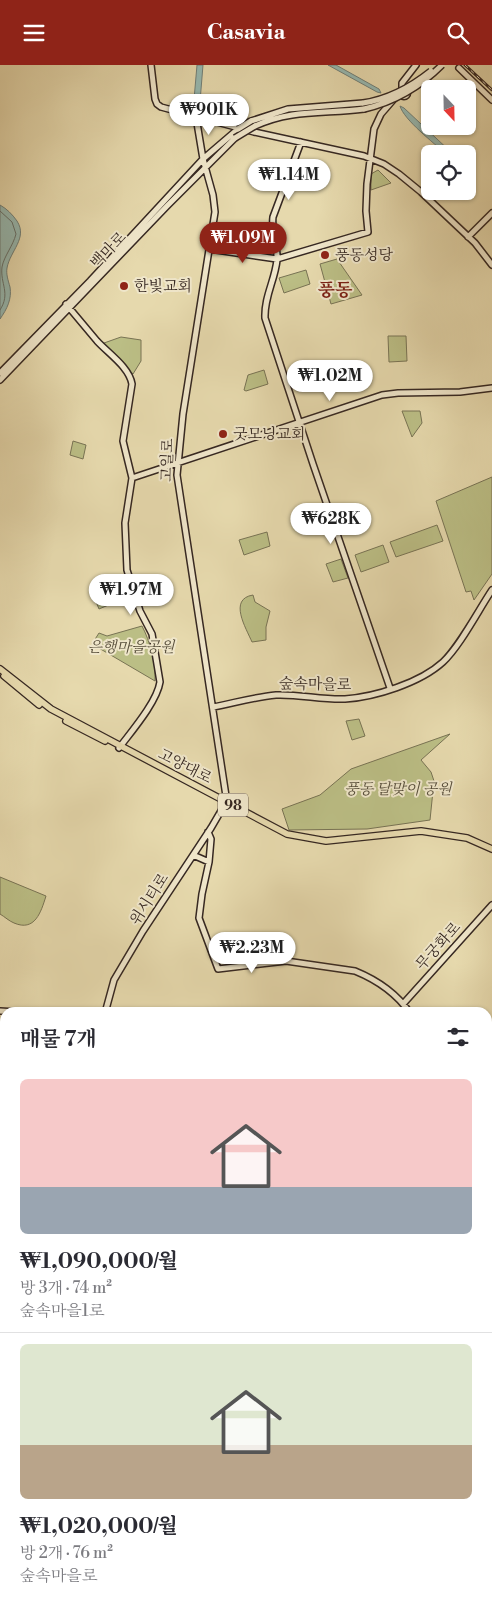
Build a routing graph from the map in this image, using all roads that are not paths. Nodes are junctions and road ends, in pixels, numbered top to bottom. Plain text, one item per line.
1 (151, 65) edge
2 (416, 65) edge
3 (437, 65) edge
4 (442, 65) edge
5 (459, 68) dead end
6 (492, 100) edge
7 (364, 106) junction
8 (194, 116) junction
9 (232, 136) junction
10 (301, 142) junction
11 (203, 159) junction
12 (370, 159) junction
13 (380, 163) junction
14 (205, 167) junction
15 (368, 171) junction
16 (492, 213) edge
17 (468, 237) junction
18 (209, 249) junction
19 (277, 259) junction
20 (492, 265) edge
21 (68, 306) junction
22 (0, 373) edge
23 (0, 380) edge
24 (492, 388) edge
25 (299, 422) junction
26 (178, 462) junction
27 (132, 478) junction
28 (492, 590) edge
29 (0, 669) edge
30 (0, 673) edge
31 (390, 689) junction
32 (213, 707) junction
33 (120, 747) junction
34 (225, 803) junction
35 (208, 832) junction
36 (492, 850) edge
37 (193, 855) junction
38 (209, 862) junction
39 (492, 905) edge
40 (404, 1004) junction
41 (107, 1007) edge
42 (406, 1007) edge

1 - 8 main road
2 - 12 main road
3 - 7 main road, bridge
4 - 7 main road, bridge
5 - 6 main road
7 - 9 main road, bridge
8 - 10 main road
8 - 11 main road, 고일로
9 - 11 main road, 백마로
9 - 14 main road, 백마로
10 - 12 main road
10 - 19 main road
11 - 14 main road, 고일로
11 - 21 main road, 백마로
12 - 13 main road
12 - 15 main road
13 - 15 main road
13 - 17 main road
14 - 18 main road, 고일로
14 - 21 main road, 백마로
15 - 19 main road
16 - 17 main road
17 - 20 main road
18 - 19 main road
18 - 26 main road, 고일로
19 - 25 main road
21 - 22 main road, 백마로
21 - 23 main road, 백마로
21 - 27 main road
24 - 25 main road
25 - 26 main road
25 - 31 main road
26 - 27 main road
26 - 32 main road, 고일로
27 - 33 main road
28 - 31 main road, 숲속마을로
29 - 33 main road, 고양대로
30 - 33 main road, 고양대로
31 - 32 main road, 숲속마을로
32 - 34 main road, 고일로
33 - 34 main road, 고양대로
34 - 35 main road, 위시티로
34 - 36 main road, 고양대로
35 - 37 main road, 위시티로
35 - 38 main road
37 - 38 main road
37 - 41 main road, 위시티로
38 - 40 main road
39 - 40 main road, 무궁화로
40 - 42 main road

